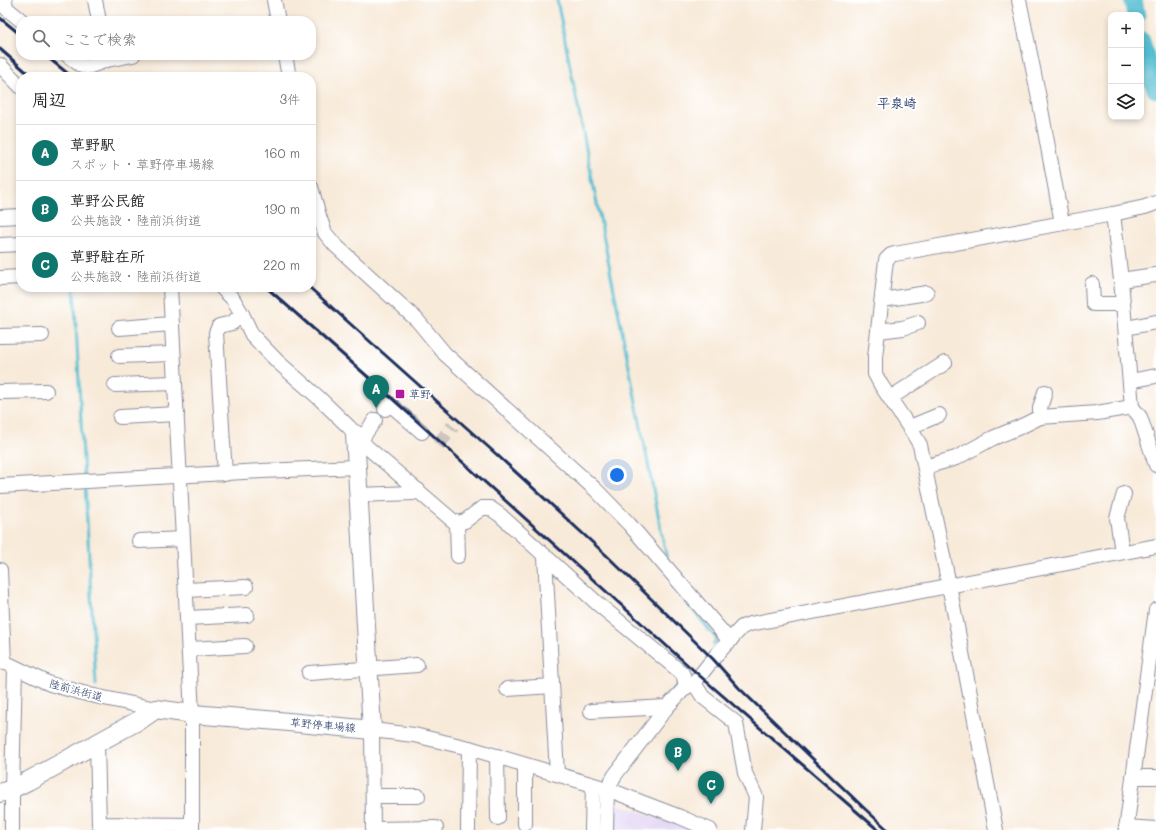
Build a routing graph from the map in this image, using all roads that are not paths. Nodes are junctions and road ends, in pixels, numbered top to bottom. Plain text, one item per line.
1 (95, 0) edge
2 (274, 0) edge
3 (1019, 0) edge
4 (4, 3) edge
5 (17, 16) edge
6 (98, 16) edge
7 (277, 16) edge
8 (74, 60) edge
9 (103, 60) edge
10 (286, 60) edge
11 (2, 70) edge
12 (288, 72) edge
13 (16, 83) edge
14 (1156, 203) edge
15 (316, 205) edge
16 (1113, 214) junction
17 (16, 216) edge
18 (0, 217) edge
19 (1062, 223) junction
20 (16, 244) edge
21 (0, 245) edge
22 (1155, 275) dead end
23 (16, 277) edge
24 (0, 278) edge
25 (1121, 280) junction
26 (1092, 284) dead end
27 (170, 292) edge
28 (226, 292) edge
29 (927, 293) dead end
30 (882, 300) junction
31 (1123, 304) junction
32 (242, 314) junction
33 (1156, 322) edge
34 (918, 323) dead end
35 (172, 324) junction
36 (119, 328) dead end
37 (1126, 328) junction
38 (878, 331) junction
39 (42, 335) dead end
40 (0, 336) edge
41 (173, 354) junction
42 (119, 356) dead end
43 (946, 363) dead end
44 (1156, 376) edge
45 (1130, 381) junction
46 (175, 383) junction
47 (115, 385) dead end
48 (46, 391) dead end
49 (0, 392) edge
50 (1045, 392) dead end
51 (890, 398) junction
52 (1132, 407) junction
53 (386, 409) dead end
54 (177, 414) junction
55 (939, 415) dead end
56 (120, 417) dead end
57 (1040, 417) junction
58 (375, 420) dead end
59 (910, 427) junction
60 (422, 432) dead end
61 (358, 437) junction
62 (1156, 465) edge
63 (357, 467) junction
64 (925, 467) junction
65 (225, 474) junction
66 (180, 476) junction
67 (0, 486) edge
68 (418, 490) junction
69 (1124, 494) dead end
70 (358, 495) junction
71 (457, 523) junction
72 (183, 539) junction
73 (139, 541) dead end
74 (1156, 546) edge
75 (1122, 552) junction
76 (458, 556) dead end
77 (545, 557) junction
78 (0, 570) edge
79 (949, 585) junction
80 (246, 587) dead end
81 (186, 590) junction
82 (1156, 610) edge
83 (247, 615) dead end
84 (187, 618) junction
85 (730, 641) junction
86 (245, 646) dead end
87 (189, 649) junction
88 (6, 664) edge
89 (417, 665) dead end
90 (368, 669) junction
91 (1152, 672) edge
92 (309, 673) dead end
93 (552, 686) junction
94 (689, 686) junction
95 (507, 689) dead end
96 (667, 707) junction
97 (156, 709) junction
98 (591, 711) dead end
99 (192, 714) junction
100 (372, 730) junction
101 (97, 742) junction
102 (469, 748) junction
103 (498, 756) junction
104 (525, 765) junction
105 (556, 774) junction
106 (1156, 777) edge
107 (1133, 778) junction
108 (593, 785) junction
109 (607, 789) junction
110 (6, 791) edge
111 (373, 796) junction
112 (418, 796) dead end
113 (498, 818) dead end
114 (525, 824) dead end
115 (109, 827) edge
116 (192, 827) edge
117 (436, 828) dead end
118 (1126, 828) edge
119 (373, 829) edge
120 (12, 830) edge
121 (468, 830) edge
122 (592, 830) edge
123 (606, 830) edge
124 (710, 830) edge
125 (753, 830) edge
126 (996, 830) edge
127 (1156, 830) edge

1 - 6 street
2 - 7 street
3 - 19 street
4 - 5 street
8 - 9 street
10 - 12 street
11 - 13 street
14 - 16 street
15 - 85 street
16 - 19 street
16 - 25 street
17 - 18 street
19 - 30 street
20 - 21 street
22 - 25 street
23 - 24 street
25 - 31 street
26 - 31 street
27 - 35 street
28 - 32 street
29 - 30 street
30 - 38 street
31 - 37 street
32 - 61 street
32 - 65 street
33 - 37 street
34 - 38 street
35 - 36 street
35 - 41 street
37 - 45 street
38 - 51 street
39 - 40 street
41 - 42 street
41 - 46 street
43 - 51 street
44 - 45 street
45 - 52 street
46 - 47 street
46 - 54 street
48 - 49 street
50 - 57 street
51 - 59 street
52 - 57 street
52 - 62 street
53 - 60 street
54 - 56 street
54 - 66 street
55 - 59 street
57 - 64 street
58 - 61 street
59 - 64 street
61 - 63 main road, 草野停車場線
61 - 68 street
63 - 65 street
63 - 70 main road, 草野停車場線
64 - 79 street
65 - 66 street
66 - 67 street
66 - 72 street
68 - 70 street
68 - 71 street
69 - 75 street
70 - 90 main road, 草野停車場線
71 - 76 street
71 - 77 street
72 - 73 street
72 - 81 street
74 - 75 street
75 - 79 street
77 - 93 street
77 - 94 street
78 - 88 street
79 - 85 street
79 - 126 street
80 - 81 street
81 - 84 street
82 - 91 street
83 - 84 street
84 - 87 street
85 - 94 street
86 - 87 street
87 - 99 street
88 - 97 street, 陸前浜街道
88 - 110 street
89 - 90 street
90 - 92 street
90 - 100 main road, 草野停車場線
91 - 107 street
93 - 95 street
93 - 105 street
94 - 96 street
94 - 125 street
96 - 98 street
96 - 109 street
97 - 99 main road, 草野停車場線
97 - 101 main road
99 - 100 main road, 草野停車場線
99 - 116 street
100 - 102 street
100 - 111 street
101 - 110 main road
101 - 115 street
102 - 103 street
102 - 121 street
103 - 104 street
103 - 113 street
104 - 105 street
104 - 114 street
105 - 108 street
106 - 107 street
107 - 118 street
108 - 109 street
108 - 122 street
109 - 123 street
109 - 124 street
110 - 120 street
111 - 112 street
111 - 119 street
115 - 116 street
117 - 119 street
118 - 127 street

